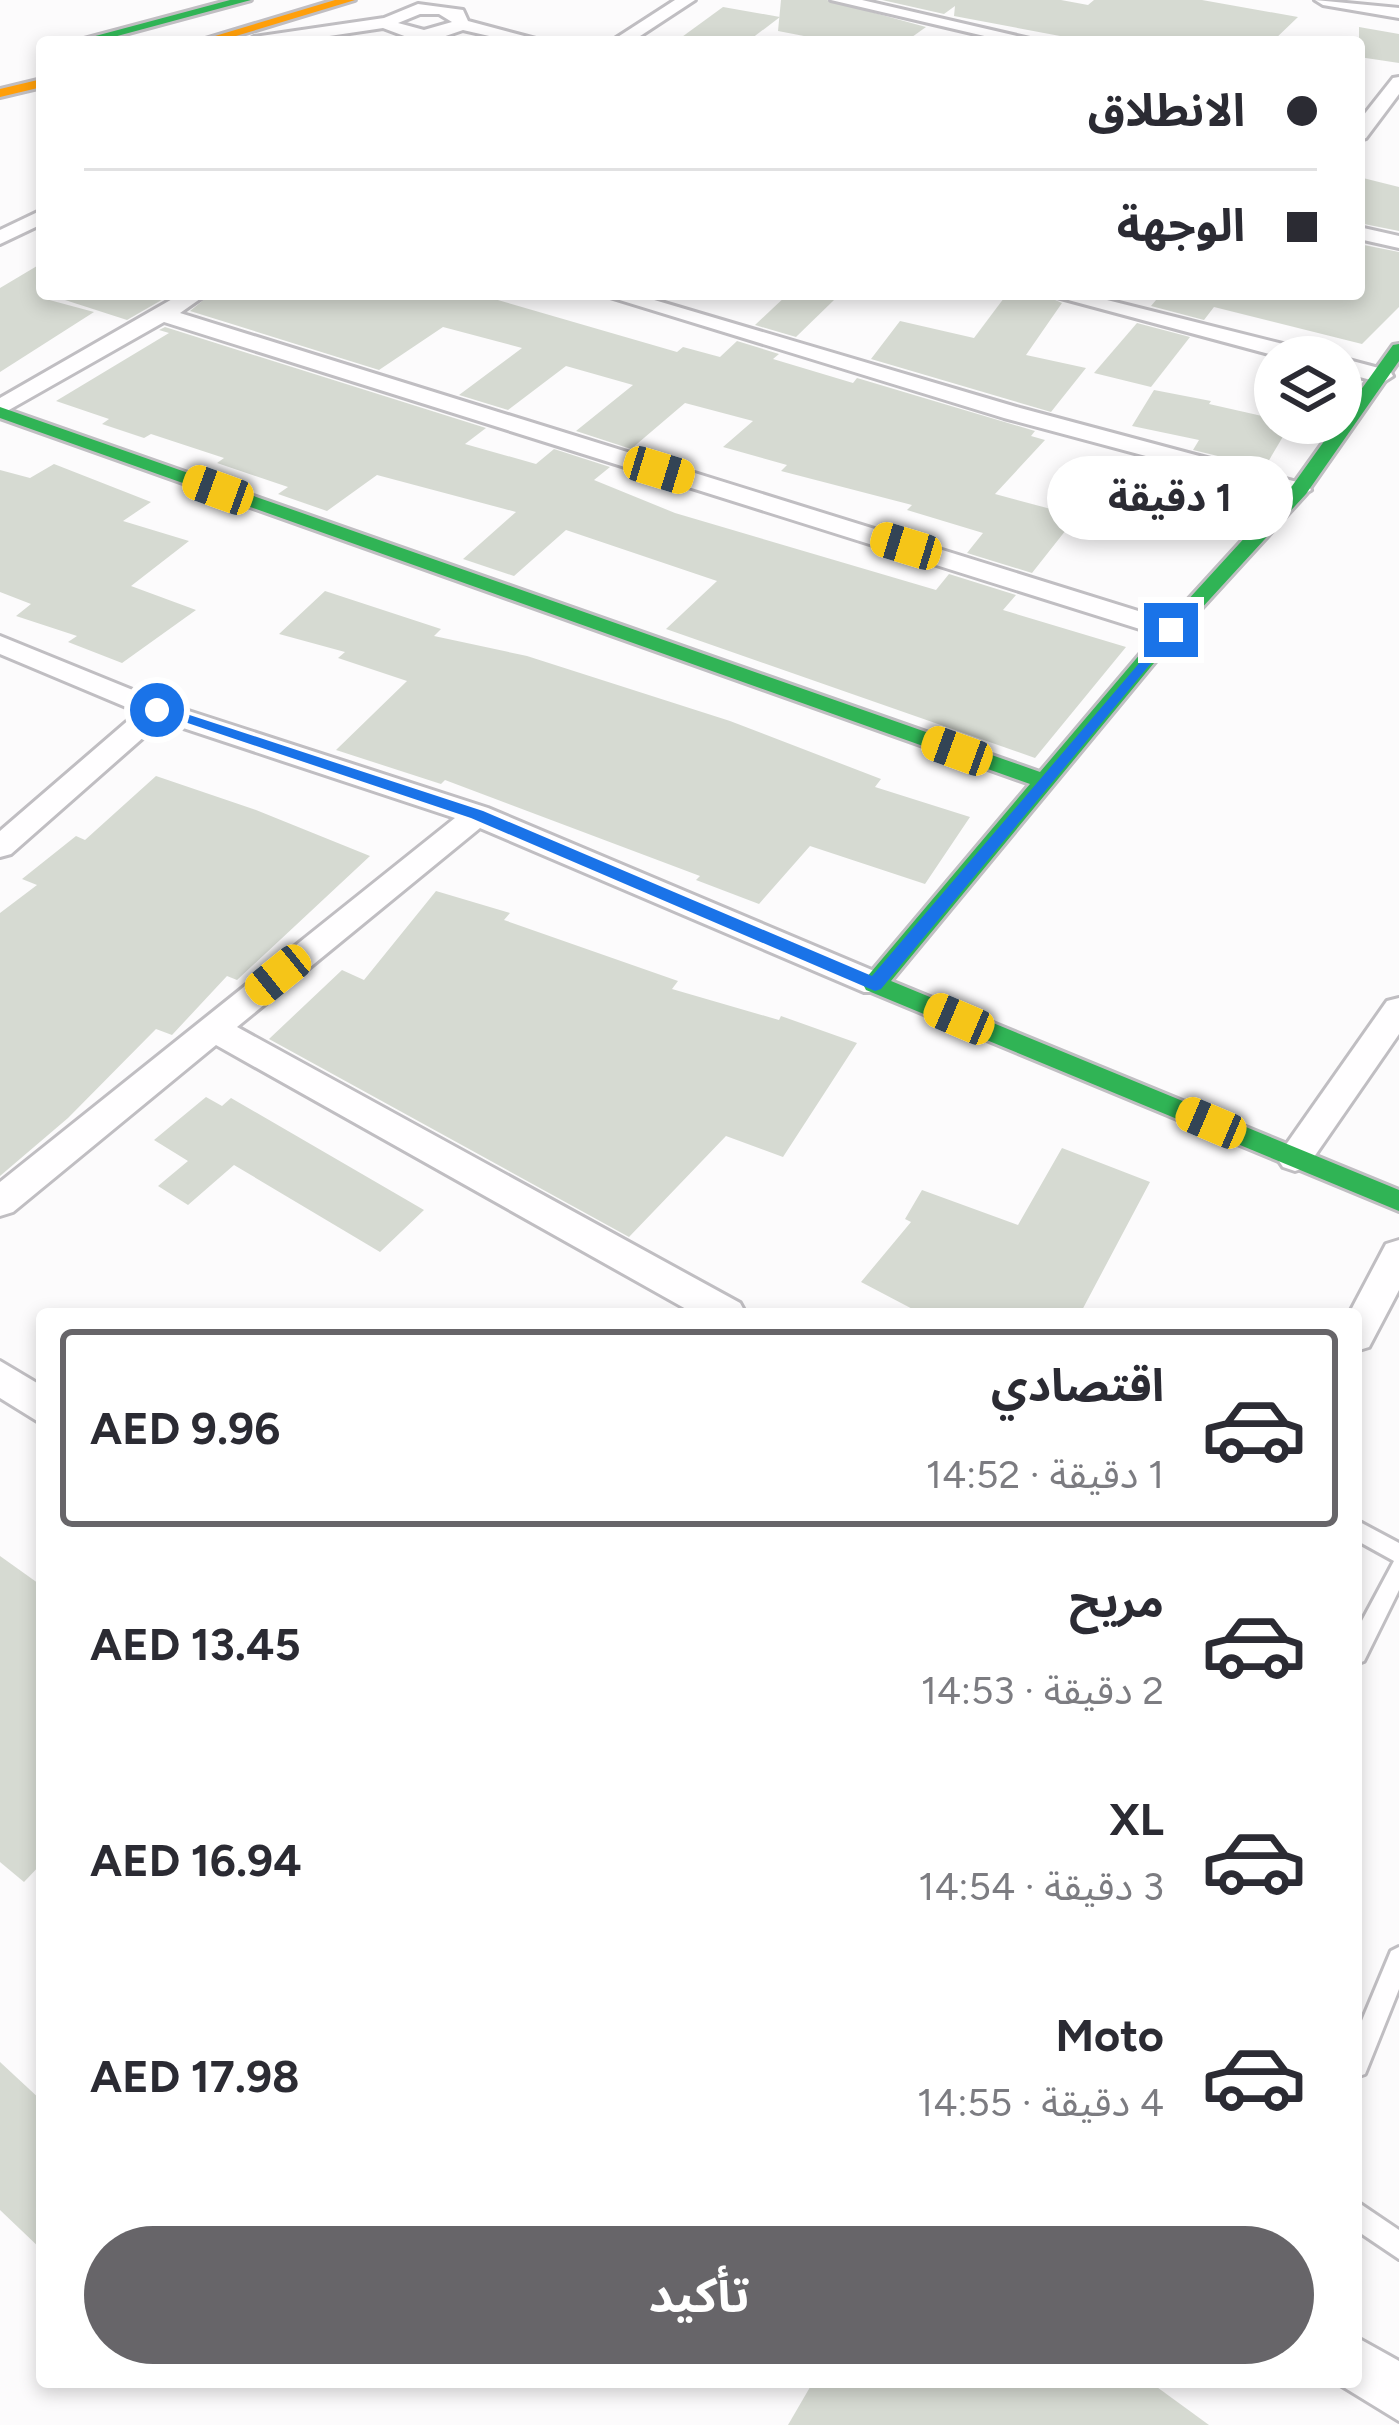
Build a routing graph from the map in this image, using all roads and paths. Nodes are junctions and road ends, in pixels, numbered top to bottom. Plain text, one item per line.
1 (244, 0) edge
2 (349, 0) edge
3 (687, 0) edge
4 (839, 0) edge
5 (1323, 0) edge
6 (458, 12) edge
7 (1399, 13) edge
8 (389, 24) junction
9 (103, 36) edge
10 (223, 36) edge
11 (299, 36) edge
12 (371, 36) edge
13 (426, 36) edge
14 (430, 36) edge
15 (522, 36) edge
16 (629, 36) edge
17 (1006, 36) edge
18 (1399, 82) edge
19 (36, 84) edge
20 (0, 93) edge
21 (1366, 114) edge
22 (0, 209) edge
23 (36, 222) edge
24 (36, 225) edge
25 (36, 228) edge
26 (1365, 234) edge
27 (0, 238) edge
28 (1399, 242) edge
29 (1365, 251) edge
30 (1399, 259) edge
31 (0, 262) edge
32 (186, 300) edge
33 (631, 300) edge
34 (1081, 300) edge
35 (162, 314) junction
36 (1254, 344) edge
37 (1399, 349) edge
38 (1362, 371) edge
39 (1382, 376) junction
40 (0, 410) edge
41 (1299, 490) junction
42 (1171, 630) junction
43 (0, 644) edge
44 (157, 710) junction
45 (1043, 781) junction
46 (477, 815) junction
47 (0, 847) edge
48 (875, 985) junction
49 (1399, 1009) edge
50 (212, 1028) junction
51 (1295, 1158) junction
52 (1399, 1201) edge
53 (0, 1202) edge
54 (1399, 1254) edge
55 (717, 1308) edge
56 (1362, 1325) edge
57 (0, 1377) edge
58 (36, 1404) edge
59 (1362, 1532) edge
60 (1399, 1554) edge
61 (1399, 1569) edge
62 (1362, 1642) edge
63 (1399, 1959) edge
64 (1362, 2050) edge
65 (1362, 2218) edge
66 (1399, 2246) edge
67 (1362, 2368) edge
68 (1399, 2393) edge

1 - 9 street
2 - 10 street
3 - 16 street
4 - 17 street
5 - 7 street
6 - 8 street
6 - 14 street
6 - 15 street
8 - 11 street
8 - 12 street
8 - 13 street
18 - 21 street
19 - 20 street
22 - 23 street
24 - 27 street
25 - 31 street
26 - 28 street
29 - 30 street
32 - 35 street
33 - 41 street
34 - 36 street
35 - 40 street
35 - 42 street
37 - 39 street
38 - 39 street
39 - 41 street
40 - 45 street
41 - 42 street
42 - 45 street
43 - 44 street
44 - 46 street
44 - 47 street
45 - 48 street
46 - 48 street
46 - 50 street
48 - 51 street
49 - 51 street
50 - 53 street
50 - 55 street
51 - 52 street
54 - 56 street
57 - 58 street
59 - 60 lane
61 - 62 lane
63 - 64 lane
65 - 66 lane
67 - 68 street

